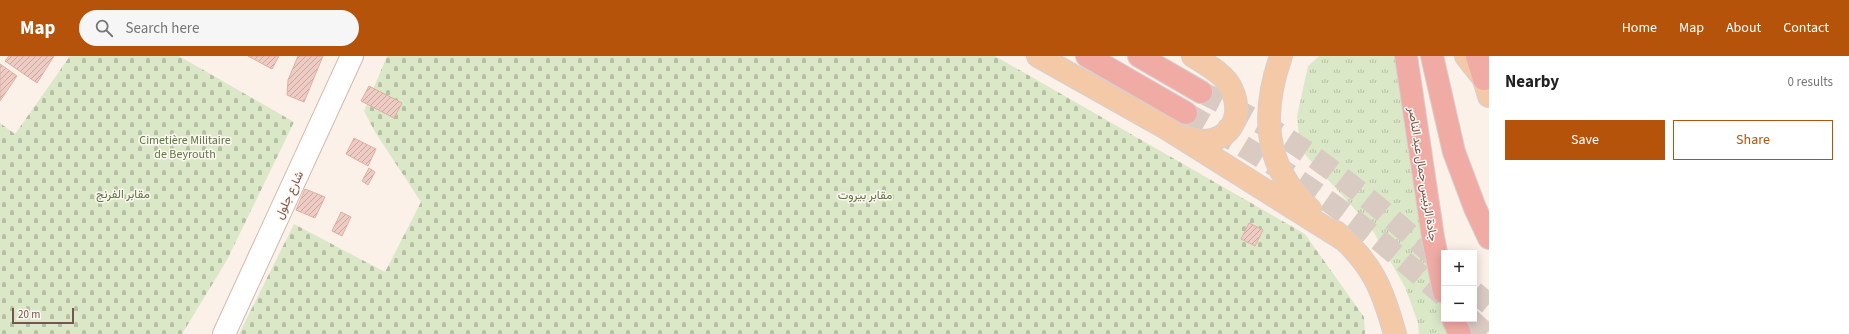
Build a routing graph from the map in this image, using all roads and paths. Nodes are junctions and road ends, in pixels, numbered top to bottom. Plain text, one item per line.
1 (352, 56) edge
2 (1038, 56) edge
3 (1087, 56) edge
4 (1139, 56) edge
5 (1193, 56) edge
6 (1281, 56) edge
7 (1406, 56) edge
8 (1432, 56) edge
9 (1466, 56) edge
10 (1477, 56) edge
11 (1486, 87) edge
12 (1202, 92) tunnel mouth
13 (1186, 113) tunnel mouth
14 (1166, 128) junction
15 (1489, 238) edge
16 (1346, 241) junction
17 (1443, 286) edge
18 (1454, 322) edge
19 (224, 334) edge
20 (1395, 334) edge
21 (1460, 334) edge

1 - 19 main road, شارع جلول
2 - 14 main road
3 - 13 highway
4 - 12 highway
5 - 14 main road
6 - 16 main road
7 - 17 highway, جادة الرئيس جمال عبد الناصر
8 - 15 highway
9 - 11 main road
10 - 11 highway
14 - 16 main road
16 - 20 main road
18 - 21 highway

